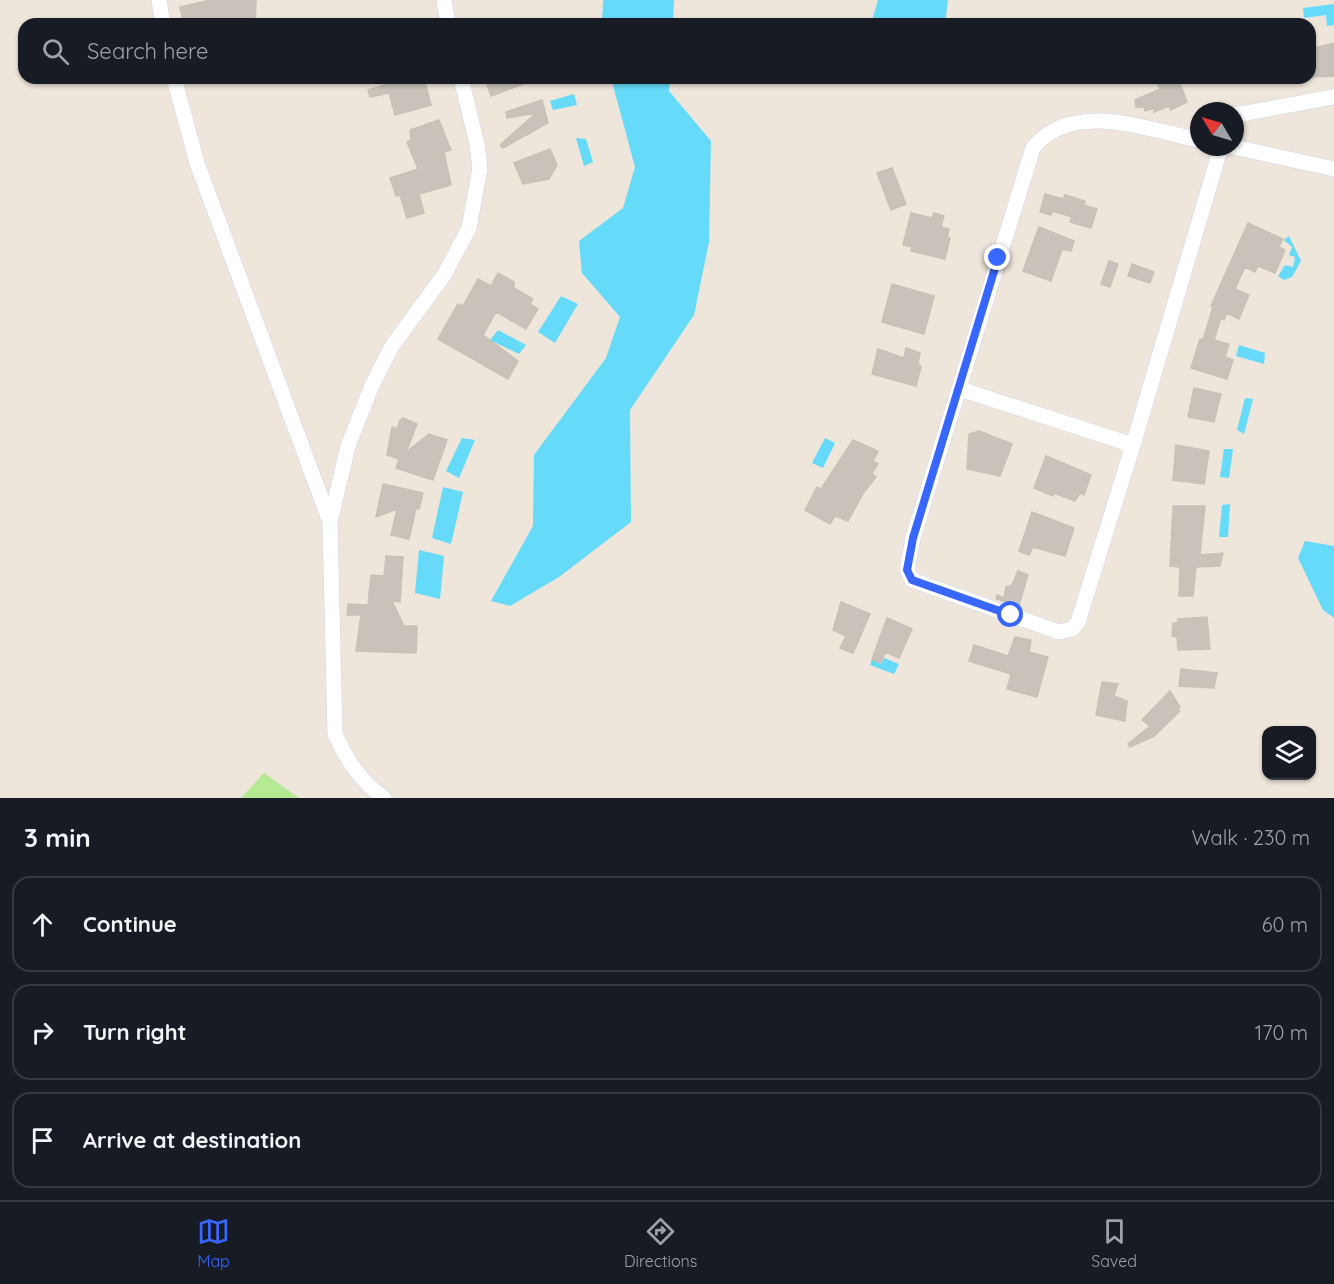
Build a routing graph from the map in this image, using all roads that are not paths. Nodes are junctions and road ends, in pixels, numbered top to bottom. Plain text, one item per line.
1 (159, 0) edge
2 (444, 0) edge
3 (162, 18) edge
4 (447, 18) edge
5 (176, 84) edge
6 (462, 84) edge
7 (1334, 97) edge
8 (1244, 113) edge
9 (1190, 136) edge
10 (1244, 149) edge
11 (1218, 156) edge
12 (1334, 169) edge
13 (960, 389) junction
14 (1133, 445) junction
15 (330, 522) junction
16 (384, 798) edge

1 - 3 street
2 - 4 street
5 - 15 street
6 - 15 street
7 - 8 street
9 - 13 street
10 - 12 street
11 - 14 street
13 - 14 street
13 - 14 street
15 - 16 street

